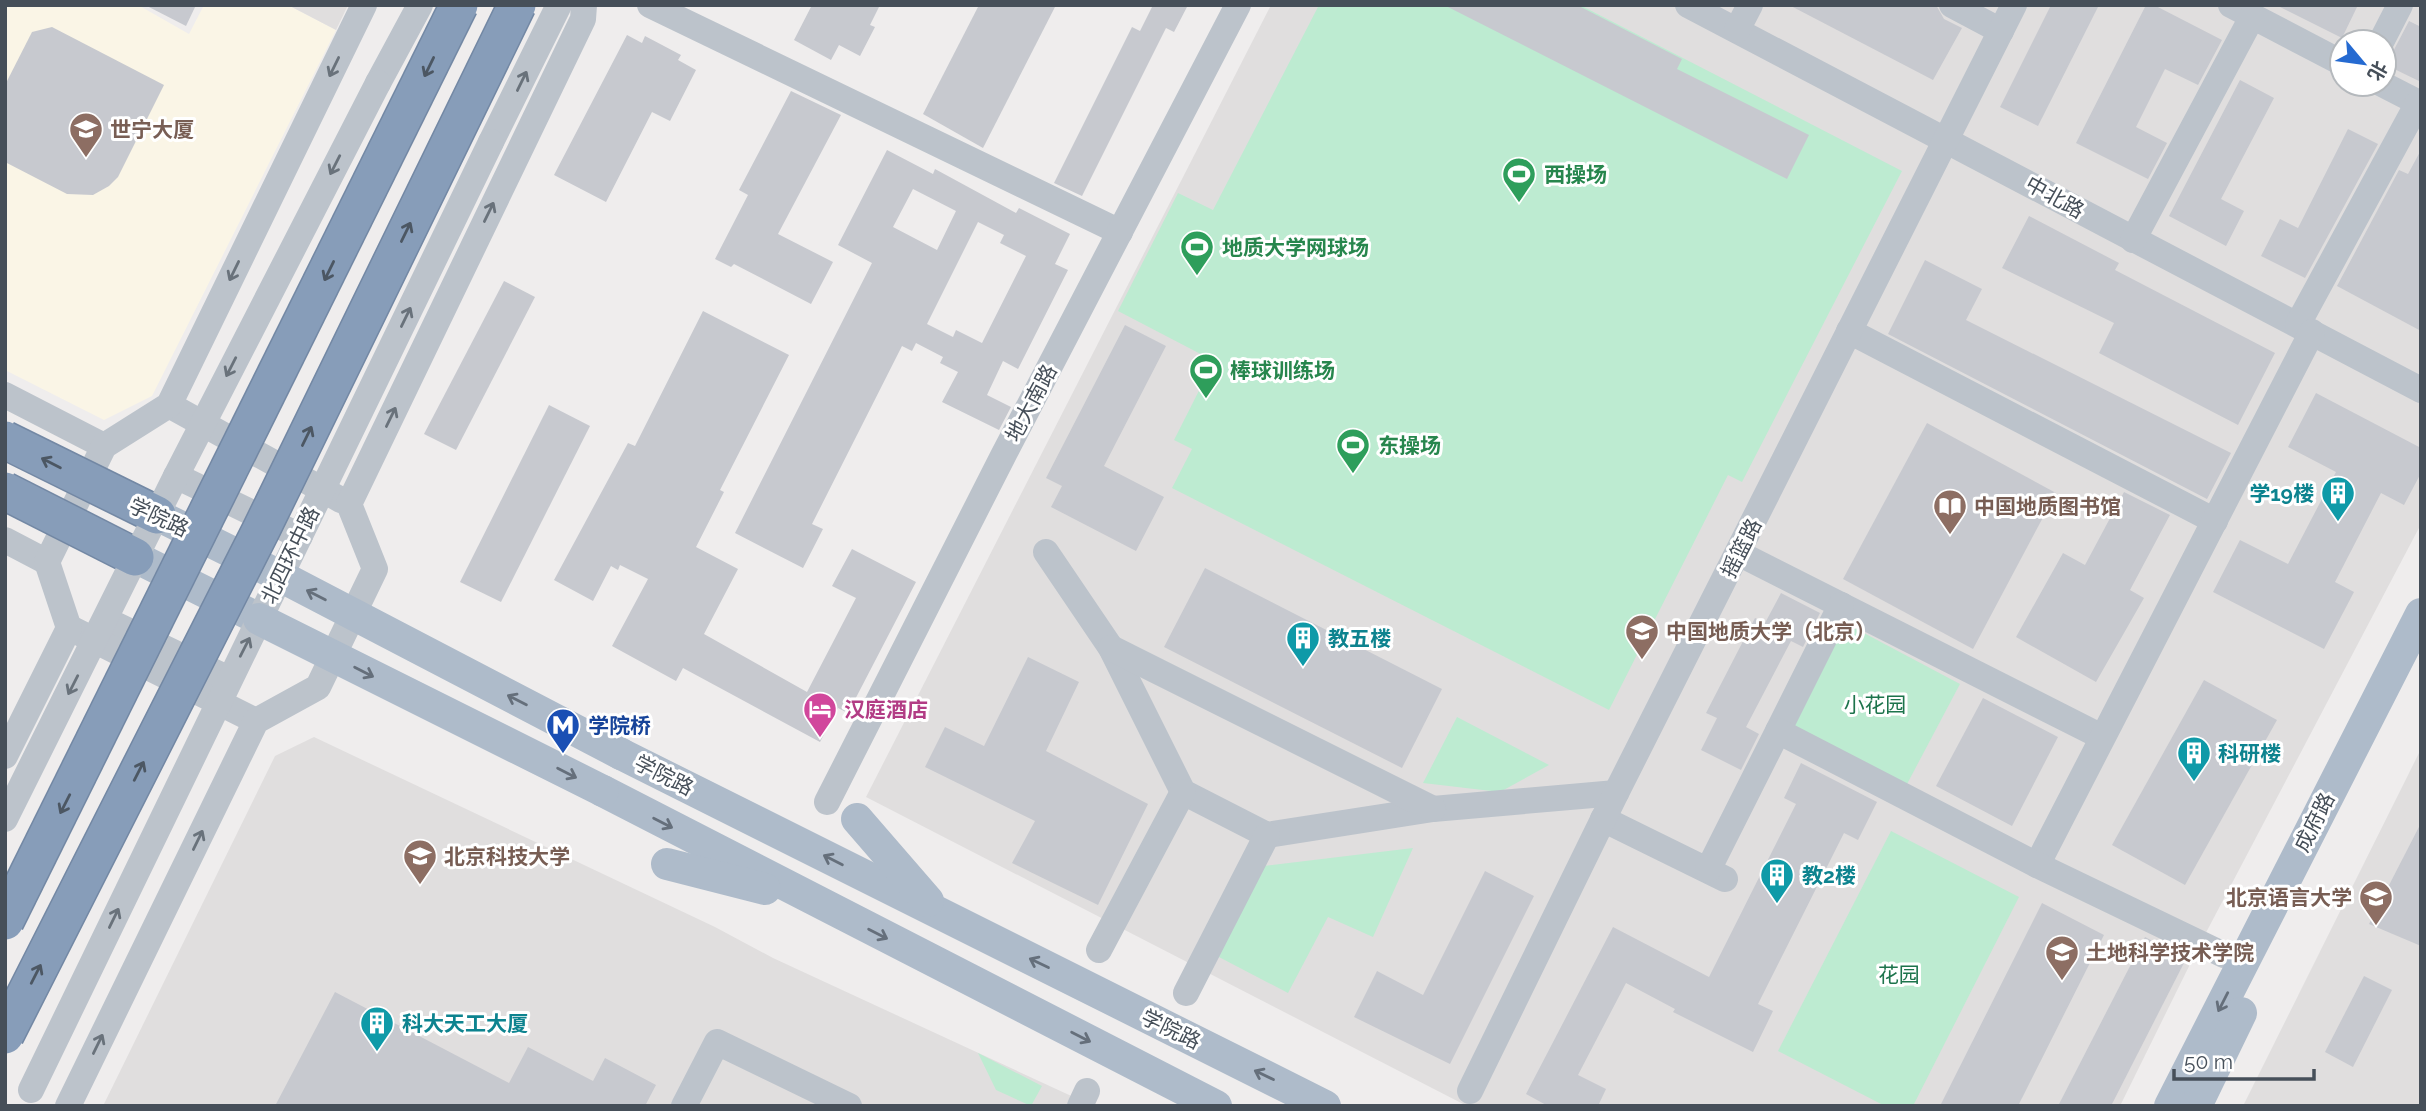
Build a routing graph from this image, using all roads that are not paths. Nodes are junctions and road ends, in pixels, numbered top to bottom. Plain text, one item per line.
1 (364, 5) edge
2 (420, 5) edge
3 (459, 5) edge
4 (517, 5) edge
5 (559, 5) edge
6 (584, 5) edge
7 (650, 5) edge
8 (1238, 5) edge
9 (1688, 5) edge
10 (1750, 5) edge
11 (1952, 5) edge
12 (2014, 5) edge
13 (2400, 5) edge
14 (2242, 11) edge
15 (2388, 28) edge
16 (1737, 30) junction
17 (2001, 31) junction
18 (2328, 56) edge
19 (2398, 93) edge
20 (2419, 104) edge
21 (1946, 138) junction
22 (1120, 232) junction
23 (2133, 240) junction
24 (2305, 328) junction
25 (1849, 331) junction
26 (2421, 390) edge
27 (5, 395) edge
28 (169, 405) junction
29 (5, 440) edge
30 (104, 446) junction
31 (176, 476) junction
32 (5, 491) edge
33 (349, 505) junction
34 (157, 515) junction
35 (2215, 521) junction
36 (300, 536) junction
37 (5, 540) edge
38 (1046, 552) dead end
39 (1738, 553) junction
40 (135, 557) junction
41 (47, 562) junction
42 (280, 576) junction
43 (1841, 605) junction
44 (2421, 614) edge
45 (259, 619) junction
46 (106, 620) junction
47 (69, 628) junction
48 (1111, 648) junction
49 (2421, 656) edge
50 (229, 679) junction
51 (256, 721) junction
52 (1778, 731) junction
53 (2102, 737) junction
54 (5, 756) edge
55 (1183, 792) junction
56 (1616, 793) junction
57 (827, 802) dead end
58 (1433, 809) junction
59 (5, 818) edge
60 (857, 819) dead end
61 (1603, 819) junction
62 (1267, 835) junction
63 (667, 864) dead end
64 (2038, 865) junction
65 (818, 903) junction
66 (937, 913) junction
67 (5, 921) edge
68 (1099, 950) dead end
69 (2224, 955) dead end
70 (1186, 993) dead end
71 (5, 1035) edge
72 (1470, 1091) dead end
73 (26, 1098) edge
74 (68, 1106) edge
75 (684, 1106) edge
76 (849, 1106) edge
77 (1216, 1106) edge
78 (1325, 1106) edge
79 (2170, 1106) edge
80 (2196, 1106) edge

1 -> 28 street
2 -> 31 street, bridge
3 -> 67 highway, bridge
71 -> 4 highway, 北四环中路, bridge
36 -> 5 street, 北四环中路, bridge
33 -> 6 street
7 - 22 street
8 - 22 street, 地大南路
9 - 16 street, 中北路
10 - 16 street
11 - 17 street
12 - 17 street, 摇篮路
13 - 15 street
14 - 18 street
14 - 23 street
16 - 21 street, 中北路
17 - 21 street, 摇篮路
19 - 20 street
20 - 24 street
21 - 23 street, 中北路
21 - 25 street, 摇篮路
22 - 57 street, 地大南路
23 - 24 street, 中北路
24 - 26 street, 中北路
24 - 35 street
25 - 35 street
25 - 39 street, 摇篮路
27 - 30 street
28 - 30 street
28 - 33 street
34 -> 29 highway, 学院路, bridge
30 - 41 street
31 - 34 street, bridge
31 - 36 street, bridge
32 - 40 highway, 学院路, bridge
33 - 51 street
34 - 40 street, bridge
34 - 42 main road, 学院路, bridge
35 - 53 street
36 - 42 street, 北四环中路, bridge
37 - 41 street
38 - 48 street
39 - 43 street
39 - 56 street, 摇篮路
40 - 45 main road, 学院路, bridge
40 - 46 street, bridge
41 - 47 street
42 - 45 street, 北四环中路, bridge
66 -> 42 main road, 学院路, bridge
43 - 52 street
43 - 53 street
44 -> 79 main road, 成府路
50 -> 45 street, 北四环中路, bridge
45 -> 65 main road, 学院路, bridge
46 - 50 street, bridge
46 -> 59 street, bridge
47 - 51 street
47 - 54 street
48 - 55 street
48 - 58 street
49 - 80 main road, 成府路
73 -> 50 street, 北四环中路, bridge
74 -> 51 street
52 - 61 street
52 - 64 street
53 - 64 street
55 - 62 street
55 - 68 street
56 - 58 street
56 - 61 street, 摇篮路
58 - 62 street
60 - 66 main road
61 - 72 street, 摇篮路
62 - 70 street
63 - 65 main road
64 - 69 street
65 -> 77 main road, 学院路
78 -> 66 main road, 学院路
75 - 76 street

